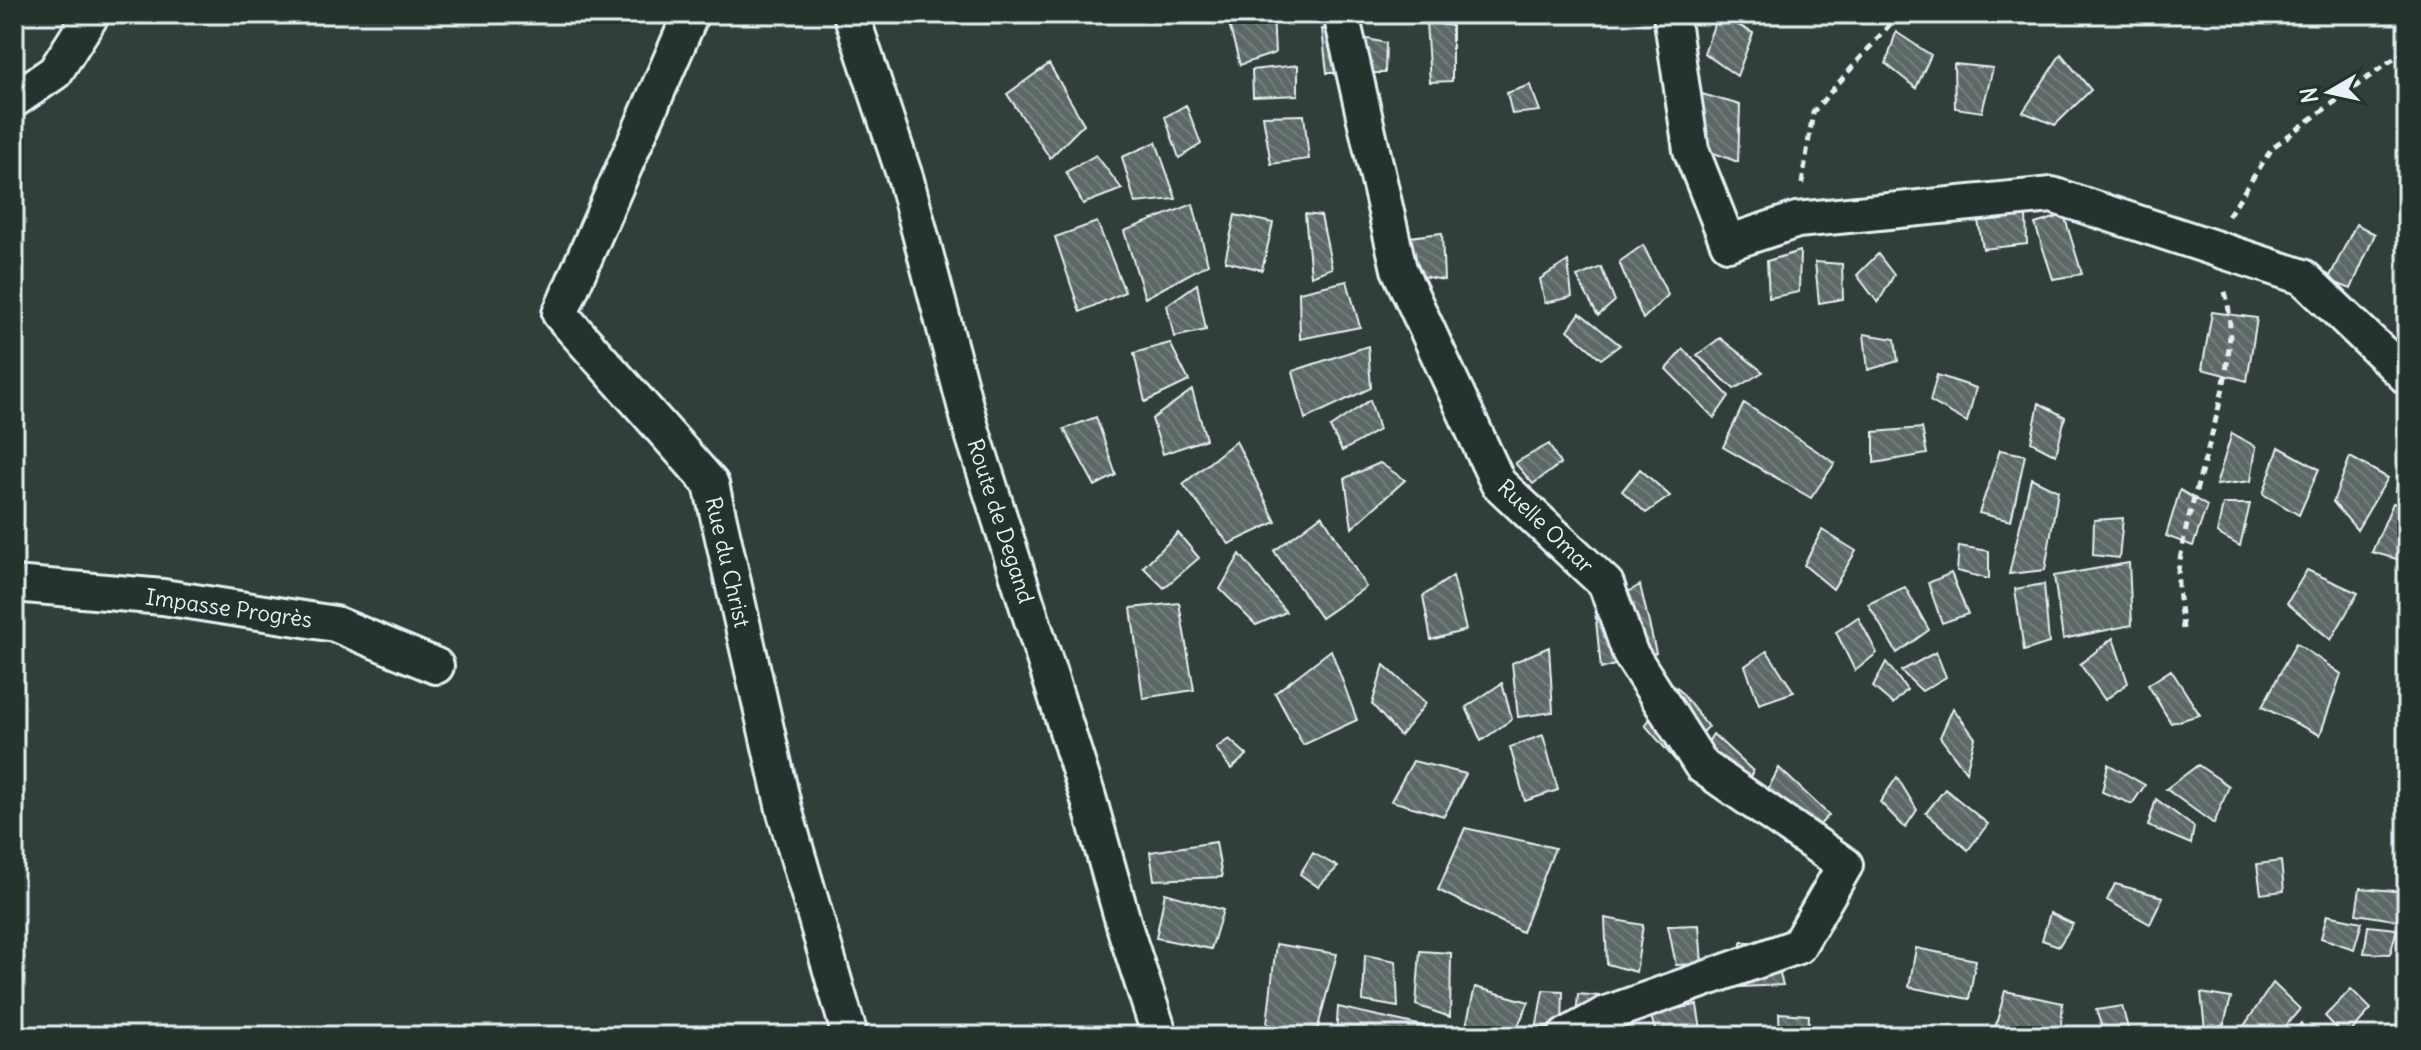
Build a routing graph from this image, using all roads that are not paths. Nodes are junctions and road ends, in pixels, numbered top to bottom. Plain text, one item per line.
1 (92, 14) edge
2 (691, 14) edge
3 (851, 14) edge
4 (1341, 14) edge
5 (1671, 14) edge
6 (14, 100) edge
7 (2407, 377) edge
8 (14, 584) edge
9 (436, 666) dead end
10 (1165, 1033) edge
11 (850, 1036) edge
12 (1566, 1036) edge

1 - 6 street
2 - 11 street, Rue du Christ
3 - 10 street, Route de Degand
4 - 12 street, Ruelle Omar
5 - 7 street
8 - 9 street, Impasse Progrès

